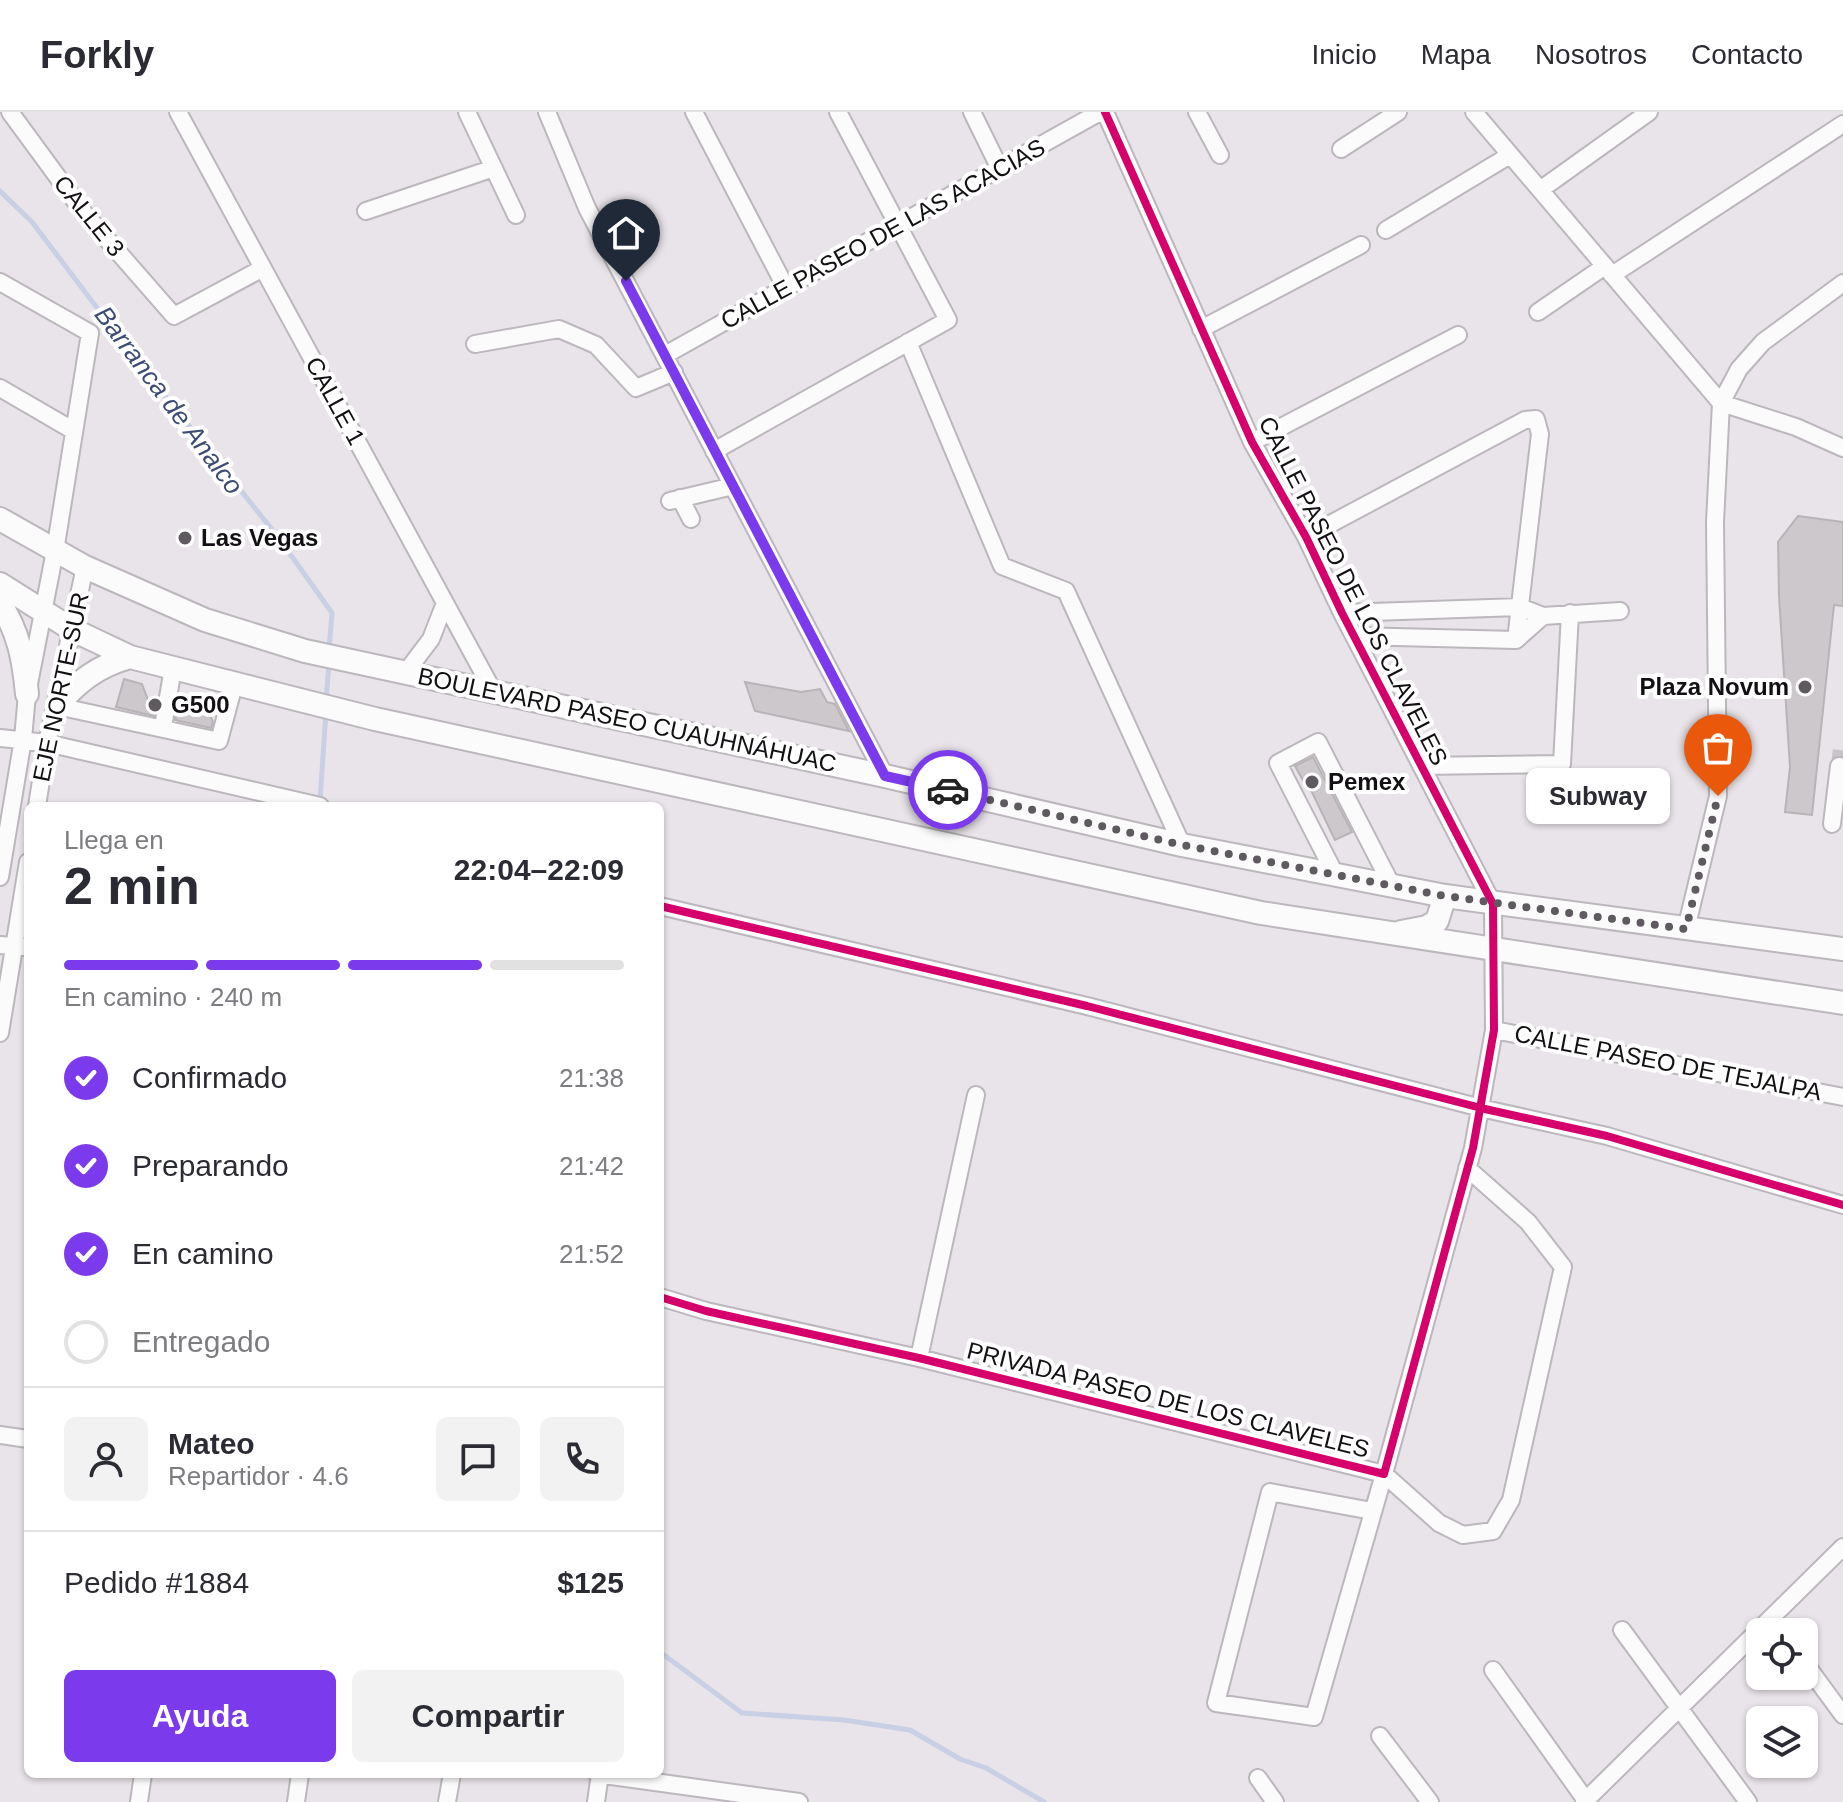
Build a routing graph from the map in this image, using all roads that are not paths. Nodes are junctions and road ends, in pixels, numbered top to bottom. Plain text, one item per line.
1 (10, 112) edge
2 (178, 112) edge
3 (467, 112) edge
4 (547, 112) edge
5 (694, 112) edge
6 (838, 112) edge
7 (972, 112) edge
8 (1103, 112) edge
9 (1197, 112) edge
10 (1398, 112) edge
11 (1474, 112) edge
12 (1649, 112) edge
13 (1843, 124) edge
14 (1341, 149) dead end
15 (1220, 155) dead end
16 (1510, 155) junction
17 (494, 168) junction
18 (1000, 169) junction
19 (1540, 190) junction
20 (366, 211) dead end
21 (516, 215) dead end
22 (897, 226) junction
23 (1386, 230) dead end
24 (1361, 245) dead end
25 (263, 268) junction
26 (1608, 270) junction
27 (0, 282) edge
28 (1843, 283) edge
29 (786, 288) junction
30 (1538, 312) dead end
31 (1201, 329) junction
32 (1458, 335) dead end
33 (908, 342) junction
34 (475, 344) dead end
35 (665, 355) junction
36 (674, 372) junction
37 (0, 388) edge
38 (1721, 403) junction
39 (74, 431) junction
40 (1252, 442) junction
41 (1843, 448) edge
42 (714, 451) junction
43 (733, 486) junction
44 (0, 519) edge
45 (691, 519) dead end
46 (1306, 537) junction
47 (55, 551) junction
48 (85, 567) junction
49 (0, 584) edge
50 (445, 603) junction
51 (0, 604) edge
52 (1520, 607) junction
53 (1620, 611) dead end
54 (1342, 613) junction
55 (1570, 613) junction
56 (44, 614) junction
57 (1543, 616) junction
58 (73, 630) junction
59 (1355, 636) junction
60 (1516, 640) junction
61 (130, 657) junction
62 (173, 668) junction
63 (398, 671) junction
64 (234, 685) junction
65 (493, 691) junction
66 (27, 694) junction
67 (57, 706) junction
68 (163, 727) junction
69 (0, 738) edge
70 (23, 739) junction
71 (47, 748) junction
72 (1421, 766) junction
73 (1839, 766) dead end
74 (885, 776) junction
75 (38, 802) edge
76 (267, 802) edge
77 (301, 802) edge
78 (1832, 824) dead end
79 (1182, 845) junction
80 (1, 871) edge
81 (1335, 874) junction
82 (1391, 884) junction
83 (24, 886) edge
84 (1445, 896) junction
85 (1493, 904) junction
86 (664, 907) edge
87 (1686, 929) junction
88 (1388, 934) junction
89 (14, 946) edge
90 (1843, 949) edge
91 (1495, 951) junction
92 (3, 995) edge
93 (1843, 1003) edge
94 (1494, 1030) junction
95 (0, 1032) edge
96 (976, 1095) dead end
97 (1843, 1097) edge
98 (1479, 1108) junction
99 (1473, 1148) joint
100 (1467, 1168) junction
101 (1843, 1205) edge
102 (664, 1298) edge
103 (919, 1358) junction
104 (0, 1435) edge
105 (24, 1438) edge
106 (1384, 1474) junction
107 (1372, 1511) junction
108 (1843, 1547) edge
109 (1771, 1618) edge
110 (1622, 1630) dead end
111 (1746, 1643) edge
112 (1493, 1670) dead end
113 (1818, 1681) edge
114 (1679, 1709) junction
115 (1843, 1715) edge
116 (1380, 1736) dead end
117 (142, 1778) edge
118 (299, 1778) edge
119 (451, 1778) edge
120 (599, 1778) edge
121 (623, 1778) edge
122 (1258, 1778) dead end
123 (745, 1798) edge
124 (139, 1802) edge
125 (296, 1802) edge
126 (447, 1802) edge
127 (596, 1802) edge
128 (799, 1802) edge
129 (1275, 1802) edge
130 (1430, 1802) edge
131 (1586, 1802) edge
132 (1748, 1802) edge

1 - 25 street, CALLE 3
2 - 25 street, CALLE 1
3 - 17 street
4 - 35 street
5 - 29 street
6 - 22 street
7 - 18 street
8 - 18 street, CALLE PASEO DE LAS ACACIAS
8 - 31 street, CALLE PASEO DE LOS CLAVELES
9 - 15 street
10 - 14 street
11 - 16 street
12 - 19 street
13 - 26 street
16 - 19 street
16 - 23 street
17 - 20 street
17 - 21 street
18 - 22 street, CALLE PASEO DE LAS ACACIAS
19 - 26 street
22 - 29 street, CALLE PASEO DE LAS ACACIAS
22 - 33 street
24 - 31 street
25 - 50 street, CALLE 1
26 - 30 street
26 - 38 street
27 - 39 street, EJE NORTE-SUR
28 - 38 street
29 - 35 street, CALLE PASEO DE LAS ACACIAS
31 - 40 street, CALLE PASEO DE LOS CLAVELES
32 - 40 street
33 - 42 street
33 - 79 street
34 - 36 street
35 - 36 street
36 - 42 street
37 - 39 street
38 - 41 street
38 - 87 street
39 - 47 street, EJE NORTE-SUR
40 - 46 street, CALLE PASEO DE LOS CLAVELES
42 - 43 street
43 - 45 street
43 - 74 street
44 - 47 main road, BOULEVARD PASEO CUAUHNÁHUAC
46 - 52 street
46 - 54 street, CALLE PASEO DE LOS CLAVELES
47 - 48 main road, BOULEVARD PASEO CUAUHNÁHUAC
47 - 56 street, EJE NORTE-SUR
48 - 58 street, EJE NORTE-SUR
48 - 63 main road, BOULEVARD PASEO CUAUHNÁHUAC
49 - 56 main road
50 - 63 street
50 - 65 street, CALLE 1
51 - 66 main road
52 - 54 street
52 - 57 street
52 - 60 street
53 - 55 street
54 - 59 street, CALLE PASEO DE LOS CLAVELES
55 - 57 street
55 - 72 street
56 - 58 main road
56 - 66 street, EJE NORTE-SUR
57 - 60 street
58 - 61 main road
58 - 67 street, EJE NORTE-SUR
59 - 60 street
59 - 72 street, CALLE PASEO DE LOS CLAVELES
61 - 62 main road
61 - 67 main road
62 - 64 main road
62 - 68 street
63 - 65 main road, BOULEVARD PASEO CUAUHNÁHUAC
64 - 68 street
64 - 88 main road
65 - 74 main road, BOULEVARD PASEO CUAUHNÁHUAC
66 - 70 street, EJE NORTE-SUR
67 - 68 street
67 - 71 street, EJE NORTE-SUR
69 - 70 street
70 - 71 street
70 - 80 street, EJE NORTE-SUR
71 - 75 street, EJE NORTE-SUR
71 - 76 street
71 - 77 street
72 - 85 street, CALLE PASEO DE LOS CLAVELES
73 - 78 street
74 - 79 main road, BOULEVARD PASEO CUAUHNÁHUAC
79 - 81 main road, BOULEVARD PASEO CUAUHNÁHUAC
81 - 82 main road, BOULEVARD PASEO CUAUHNÁHUAC
81 - 82 street
82 - 84 main road, BOULEVARD PASEO CUAUHNÁHUAC
83 - 89 street
84 - 85 main road, BOULEVARD PASEO CUAUHNÁHUAC
84 - 88 main road
85 - 87 main road, BOULEVARD PASEO CUAUHNÁHUAC
85 - 91 street, CALLE PASEO DE LOS CLAVELES
86 - 98 street
87 - 90 main road, BOULEVARD PASEO CUAUHNÁHUAC
88 - 91 main road
89 - 92 street
91 - 93 main road
91 - 94 street, CALLE PASEO DE LOS CLAVELES
92 - 95 street
94 - 97 street, CALLE PASEO DE TEJALPA
94 - 98 street, CALLE PASEO DE LOS CLAVELES
96 - 103 street
98 - 99 street, CALLE PASEO DE LOS CLAVELES
98 - 101 street
99 - 100 street, PRIVADA PASEO DE LOS CLAVELES
100 - 106 street, PRIVADA PASEO DE LOS CLAVELES
100 - 106 street
102 - 103 street, PRIVADA PASEO DE LOS CLAVELES
103 - 106 street, PRIVADA PASEO DE LOS CLAVELES
104 - 105 street
106 - 107 street
107 - 107 street
108 - 109 street
110 - 114 street
111 - 114 street
112 - 131 street
113 - 115 street
114 - 131 street
114 - 132 street
116 - 130 street
117 - 124 street
118 - 125 street
119 - 126 street
120 - 127 street
121 - 123 street
122 - 129 street
123 - 128 street

